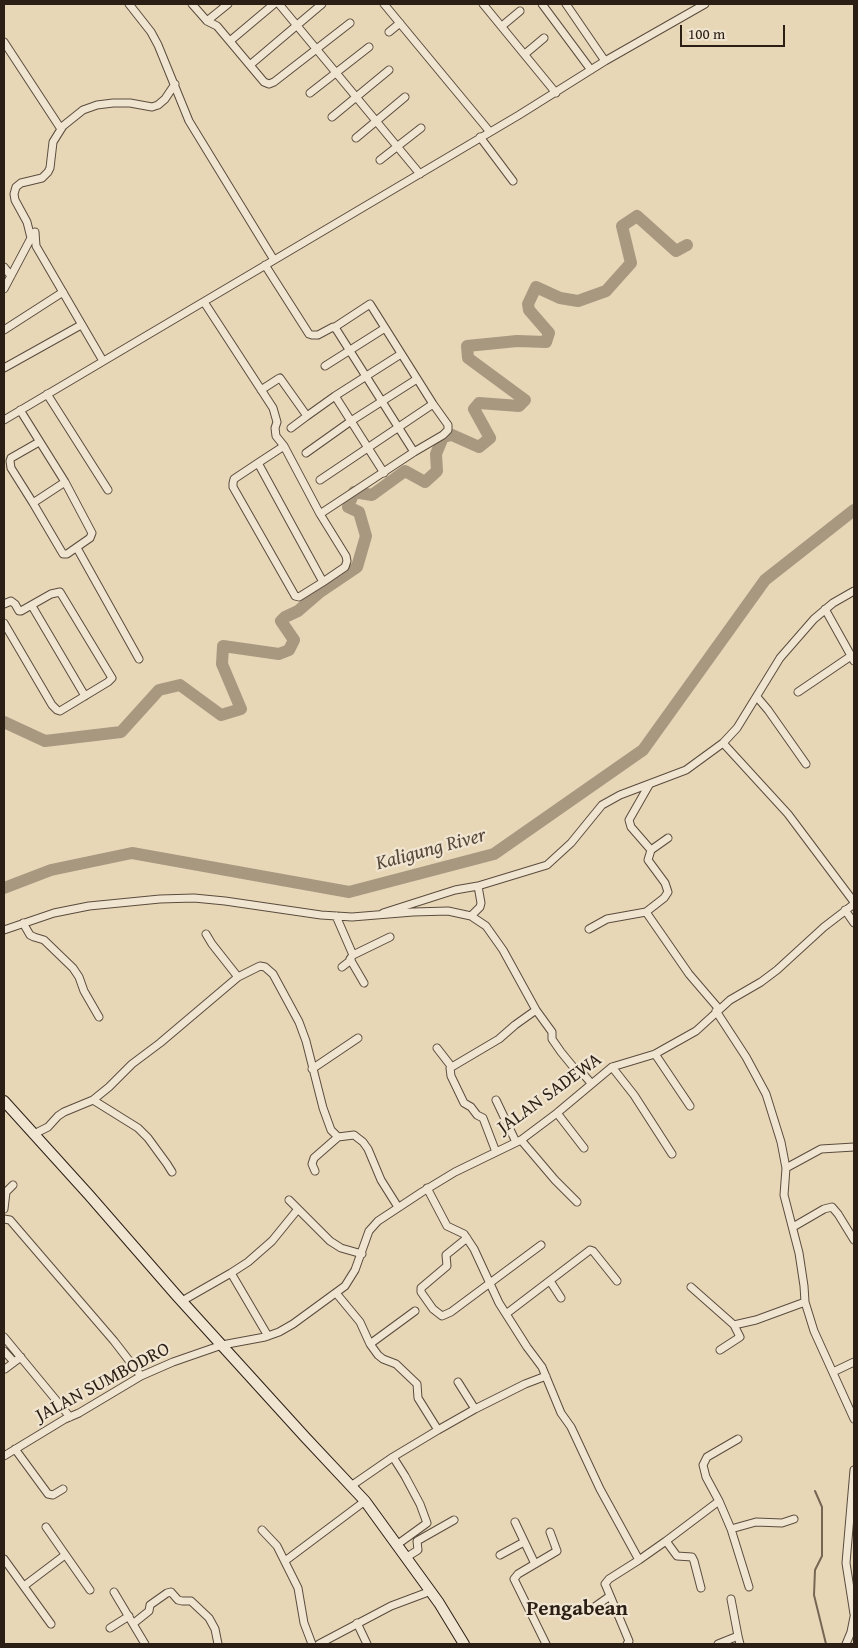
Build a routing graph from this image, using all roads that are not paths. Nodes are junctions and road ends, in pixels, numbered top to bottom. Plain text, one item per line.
1 (129, 4) edge
2 (192, 4) edge
3 (228, 4) edge
4 (274, 4) edge
5 (279, 4) edge
6 (322, 4) edge
7 (384, 4) edge
8 (483, 4) edge
9 (542, 4) edge
10 (566, 4) edge
11 (705, 4) edge
12 (520, 11) dead end
13 (207, 21) junction
14 (400, 22) junction
15 (350, 23) dead end
16 (297, 26) junction
17 (502, 26) junction
18 (389, 32) dead end
19 (544, 38) dead end
20 (230, 41) junction
21 (4, 42) edge
22 (369, 47) dead end
23 (317, 49) junction
24 (525, 54) junction
25 (605, 61) junction
26 (250, 65) junction
27 (389, 70) dead end
28 (591, 70) junction
29 (336, 73) junction
30 (175, 84) junction
31 (556, 92) junction
32 (310, 93) dead end
33 (405, 96) dead end
34 (356, 97) junction
35 (332, 117) dead end
36 (376, 121) junction
37 (421, 128) dead end
38 (60, 129) junction
39 (490, 132) junction
40 (480, 137) junction
41 (356, 138) dead end
42 (397, 147) junction
43 (380, 160) dead end
44 (420, 174) junction
45 (514, 181) dead end
46 (35, 232) dead end
47 (274, 260) junction
48 (265, 265) junction
49 (4, 267) edge
50 (10, 276) junction
51 (4, 288) edge
52 (63, 292) junction
53 (204, 302) junction
54 (81, 325) junction
55 (335, 327) junction
56 (385, 328) junction
57 (4, 330) edge
58 (350, 350) junction
59 (401, 354) junction
60 (102, 361) junction
61 (325, 366) dead end
62 (4, 368) edge
63 (366, 375) junction
64 (418, 379) junction
65 (261, 390) junction
66 (47, 394) junction
67 (335, 396) junction
68 (382, 401) junction
69 (433, 404) junction
70 (20, 410) junction
71 (307, 416) junction
72 (4, 420) edge
73 (352, 421) junction
74 (291, 428) dead end
75 (398, 428) junction
76 (39, 442) junction
77 (284, 446) junction
78 (368, 448) junction
79 (414, 452) junction
80 (306, 453) dead end
81 (258, 463) junction
82 (384, 473) junction
83 (320, 480) dead end
84 (65, 482) junction
85 (108, 490) dead end
86 (33, 503) junction
87 (320, 514) junction
88 (77, 548) junction
89 (323, 582) junction
90 (854, 591) edge
91 (4, 604) edge
92 (32, 606) junction
93 (825, 610) junction
94 (4, 623) edge
95 (853, 658) edge
96 (139, 659) dead end
97 (798, 692) dead end
98 (85, 696) junction
99 (757, 696) junction
100 (723, 743) junction
101 (806, 764) dead end
102 (649, 785) junction
103 (668, 838) dead end
104 (651, 850) junction
105 (478, 886) junction
106 (852, 900) edge
107 (845, 910) junction
108 (646, 912) junction
109 (378, 915) junction
110 (336, 916) junction
111 (471, 916) junction
112 (23, 923) junction
113 (854, 923) edge
114 (589, 929) dead end
115 (4, 930) edge
116 (206, 934) dead end
117 (390, 938) dead end
118 (352, 957) junction
119 (342, 967) dead end
120 (238, 977) junction
121 (364, 982) dead end
122 (716, 1007) junction
123 (536, 1010) junction
124 (99, 1018) dead end
125 (358, 1038) dead end
126 (437, 1048) dead end
127 (655, 1054) junction
128 (451, 1066) junction
129 (612, 1067) junction
130 (312, 1069) junction
131 (589, 1081) junction
132 (93, 1100) junction
133 (496, 1100) dead end
134 (4, 1101) edge
135 (690, 1106) dead end
136 (557, 1112) junction
137 (34, 1134) junction
138 (338, 1137) junction
139 (516, 1139) junction
140 (854, 1147) edge
141 (494, 1148) junction
142 (584, 1148) dead end
143 (672, 1154) dead end
144 (786, 1168) junction
145 (315, 1171) dead end
146 (172, 1172) dead end
147 (13, 1185) dead end
148 (427, 1188) junction
149 (289, 1200) dead end
150 (577, 1202) dead end
151 (396, 1203) junction
152 (4, 1209) edge
153 (298, 1209) junction
154 (4, 1219) edge
155 (793, 1227) junction
156 (467, 1238) junction
157 (854, 1240) edge
158 (541, 1246) dead end
159 (356, 1252) junction
160 (232, 1274) junction
161 (550, 1281) junction
162 (617, 1281) dead end
163 (489, 1283) junction
164 (691, 1286) dead end
165 (336, 1293) junction
166 (561, 1298) dead end
167 (182, 1301) junction
168 (805, 1302) junction
169 (415, 1311) dead end
170 (506, 1314) junction
171 (734, 1325) junction
172 (268, 1336) junction
173 (4, 1337) edge
174 (370, 1344) junction
175 (225, 1345) junction
176 (720, 1350) dead end
177 (4, 1351) edge
178 (21, 1357) junction
179 (14, 1362) junction
180 (854, 1362) edge
181 (5, 1369) edge
182 (833, 1372) junction
183 (141, 1376) junction
184 (546, 1376) junction
185 (458, 1382) dead end
186 (475, 1409) junction
187 (70, 1417) junction
188 (854, 1419) edge
189 (438, 1430) junction
190 (738, 1439) dead end
191 (14, 1449) junction
192 (4, 1456) edge
193 (393, 1457) junction
194 (854, 1470) edge
195 (351, 1486) junction
196 (63, 1488) dead end
197 (365, 1501) junction
198 (719, 1501) junction
199 (794, 1519) dead end
200 (454, 1520) dead end
201 (515, 1522) dead end
202 (46, 1527) dead end
203 (731, 1529) junction
204 (262, 1530) dead end
205 (550, 1532) dead end
206 (666, 1541) junction
207 (524, 1542) junction
208 (398, 1544) junction
209 (65, 1555) junction
210 (407, 1556) junction
211 (500, 1556) dead end
212 (4, 1559) edge
213 (639, 1560) junction
214 (285, 1562) junction
215 (534, 1564) junction
216 (24, 1586) junction
217 (749, 1587) dead end
218 (701, 1588) dead end
219 (90, 1590) dead end
220 (431, 1591) junction
221 (114, 1592) dead end
222 (610, 1596) junction
223 (731, 1599) dead end
224 (593, 1608) dead end
225 (854, 1615) edge
226 (129, 1616) junction
227 (356, 1623) junction
228 (52, 1624) dead end
229 (134, 1624) junction
230 (110, 1628) dead end
231 (738, 1636) junction
232 (629, 1643) edge
233 (145, 1644) edge
234 (218, 1644) edge
235 (312, 1644) edge
236 (321, 1644) edge
237 (367, 1644) edge
238 (464, 1644) edge
239 (546, 1644) edge
240 (718, 1644) edge
241 (740, 1644) edge
242 (846, 1644) edge

1 - 30 street
2 - 13 street
3 - 13 street
4 - 20 street
5 - 16 street
6 - 16 street
7 - 14 street
8 - 17 street
9 - 28 street
10 - 25 street
11 - 25 street
12 - 17 street
13 - 20 street
14 - 18 street
14 - 39 street
15 - 23 street
16 - 23 street
16 - 26 street
17 - 24 street
19 - 24 street
20 - 26 street
21 - 38 street
22 - 29 street
23 - 26 street
23 - 29 street
24 - 31 street
25 - 28 street
27 - 34 street
28 - 31 street
29 - 32 street
29 - 34 street
30 - 38 street
30 - 47 street
31 - 39 street
33 - 36 street
34 - 35 street
34 - 36 street
36 - 41 street
36 - 42 street
37 - 42 street
38 - 50 street
39 - 40 street
40 - 44 street
40 - 45 street
42 - 43 street
42 - 44 street
44 - 47 street
46 - 52 street
47 - 48 street
48 - 53 street
48 - 55 street
49 - 50 street
50 - 51 street
52 - 54 street
52 - 57 street
53 - 60 street
53 - 65 street
54 - 60 street
54 - 62 street
55 - 56 street
55 - 58 street
56 - 58 street
56 - 59 street
58 - 61 street
58 - 63 street
59 - 63 street
59 - 64 street
60 - 66 street
63 - 67 street
63 - 68 street
64 - 68 street
64 - 69 street
65 - 71 street
65 - 77 street
66 - 70 street
66 - 85 street
67 - 71 street
67 - 73 street
68 - 73 street
68 - 75 street
69 - 75 street
69 - 79 street
70 - 72 street
70 - 76 street
71 - 74 street
73 - 78 street
73 - 80 street
75 - 78 street
75 - 79 street
76 - 84 street
76 - 86 street
77 - 81 street
77 - 87 street
78 - 82 street
78 - 83 street
79 - 82 street
81 - 89 street
81 - 89 street
82 - 87 street
84 - 86 street
84 - 88 street
86 - 88 street
87 - 89 street
88 - 96 street
90 - 93 street
91 - 92 street
92 - 98 street
92 - 98 street
93 - 95 street
93 - 99 street
94 - 98 street
95 - 97 street
99 - 100 street
99 - 101 street
100 - 102 street
100 - 106 street
102 - 104 street
102 - 105 street
103 - 104 street
104 - 108 street
105 - 109 street
105 - 111 street
106 - 107 street, JALAN SADEWA
107 - 113 street
107 - 122 street, JALAN SADEWA
108 - 114 street
108 - 122 street
109 - 110 street
109 - 111 street
110 - 112 street
110 - 118 street
111 - 123 street
112 - 115 street
112 - 124 street
116 - 120 street
117 - 118 street
118 - 119 street
118 - 121 street
120 - 130 street
120 - 132 street
122 - 127 street, JALAN SADEWA
122 - 144 street
123 - 128 street
123 - 131 street
125 - 130 street
126 - 128 street
127 - 129 street, JALAN SADEWA
127 - 135 street
128 - 141 street
129 - 131 street, JALAN SADEWA
129 - 143 street
130 - 138 street
131 - 136 street, JALAN SADEWA
132 - 137 street
132 - 146 street
133 - 139 street
134 - 137 main road
136 - 139 street, JALAN SADEWA
136 - 142 street
137 - 167 main road
138 - 145 street
138 - 151 street
139 - 141 street, JALAN SADEWA
139 - 150 street
140 - 144 street
141 - 148 street, JALAN SADEWA
144 - 155 street
147 - 152 street
148 - 151 street, JALAN SADEWA
148 - 156 street
149 - 153 street
151 - 159 street, JALAN SADEWA
153 - 159 street
153 - 160 street
154 - 183 street
155 - 157 street
155 - 168 street
156 - 163 street
156 - 163 street
158 - 163 street
159 - 165 street, JALAN SADEWA
160 - 167 street
160 - 172 street
161 - 162 street
161 - 166 street
161 - 170 street
163 - 170 street
164 - 171 street
165 - 172 street, JALAN SADEWA
165 - 174 street
167 - 175 main road
168 - 171 street
168 - 182 street
169 - 174 street
170 - 184 street
171 - 176 street
172 - 175 street, JALAN SADEWA
173 - 178 street
174 - 189 street
175 - 183 street, JALAN SUMBODRO
175 - 195 main road
177 - 179 street
178 - 179 street
178 - 187 street
179 - 181 street
180 - 182 street
182 - 188 street
183 - 187 street, JALAN SUMBODRO
184 - 186 street
184 - 213 street
185 - 186 street
186 - 189 street
187 - 191 street, JALAN SUMBODRO
189 - 193 street
190 - 198 street
191 - 192 street, JALAN SUMBODRO
191 - 196 street
193 - 195 street
193 - 208 street
194 - 225 street
195 - 197 main road
197 - 208 main road
197 - 214 street
198 - 203 street
198 - 206 street
199 - 203 street
200 - 210 street
201 - 207 street
202 - 209 street
203 - 217 street
204 - 214 street
205 - 215 street
206 - 213 street
206 - 218 street
207 - 211 street
207 - 215 street
208 - 210 main road
209 - 216 street
209 - 219 street
210 - 220 main road
212 - 216 street
213 - 222 street
214 - 235 street
215 - 239 street
216 - 228 street
220 - 227 street
220 - 238 main road
221 - 226 street
222 - 224 street
222 - 232 street
223 - 231 street
225 - 242 street
226 - 229 street
226 - 230 street
227 - 236 street
227 - 237 street
229 - 233 street
229 - 234 street
231 - 240 street
231 - 241 street

